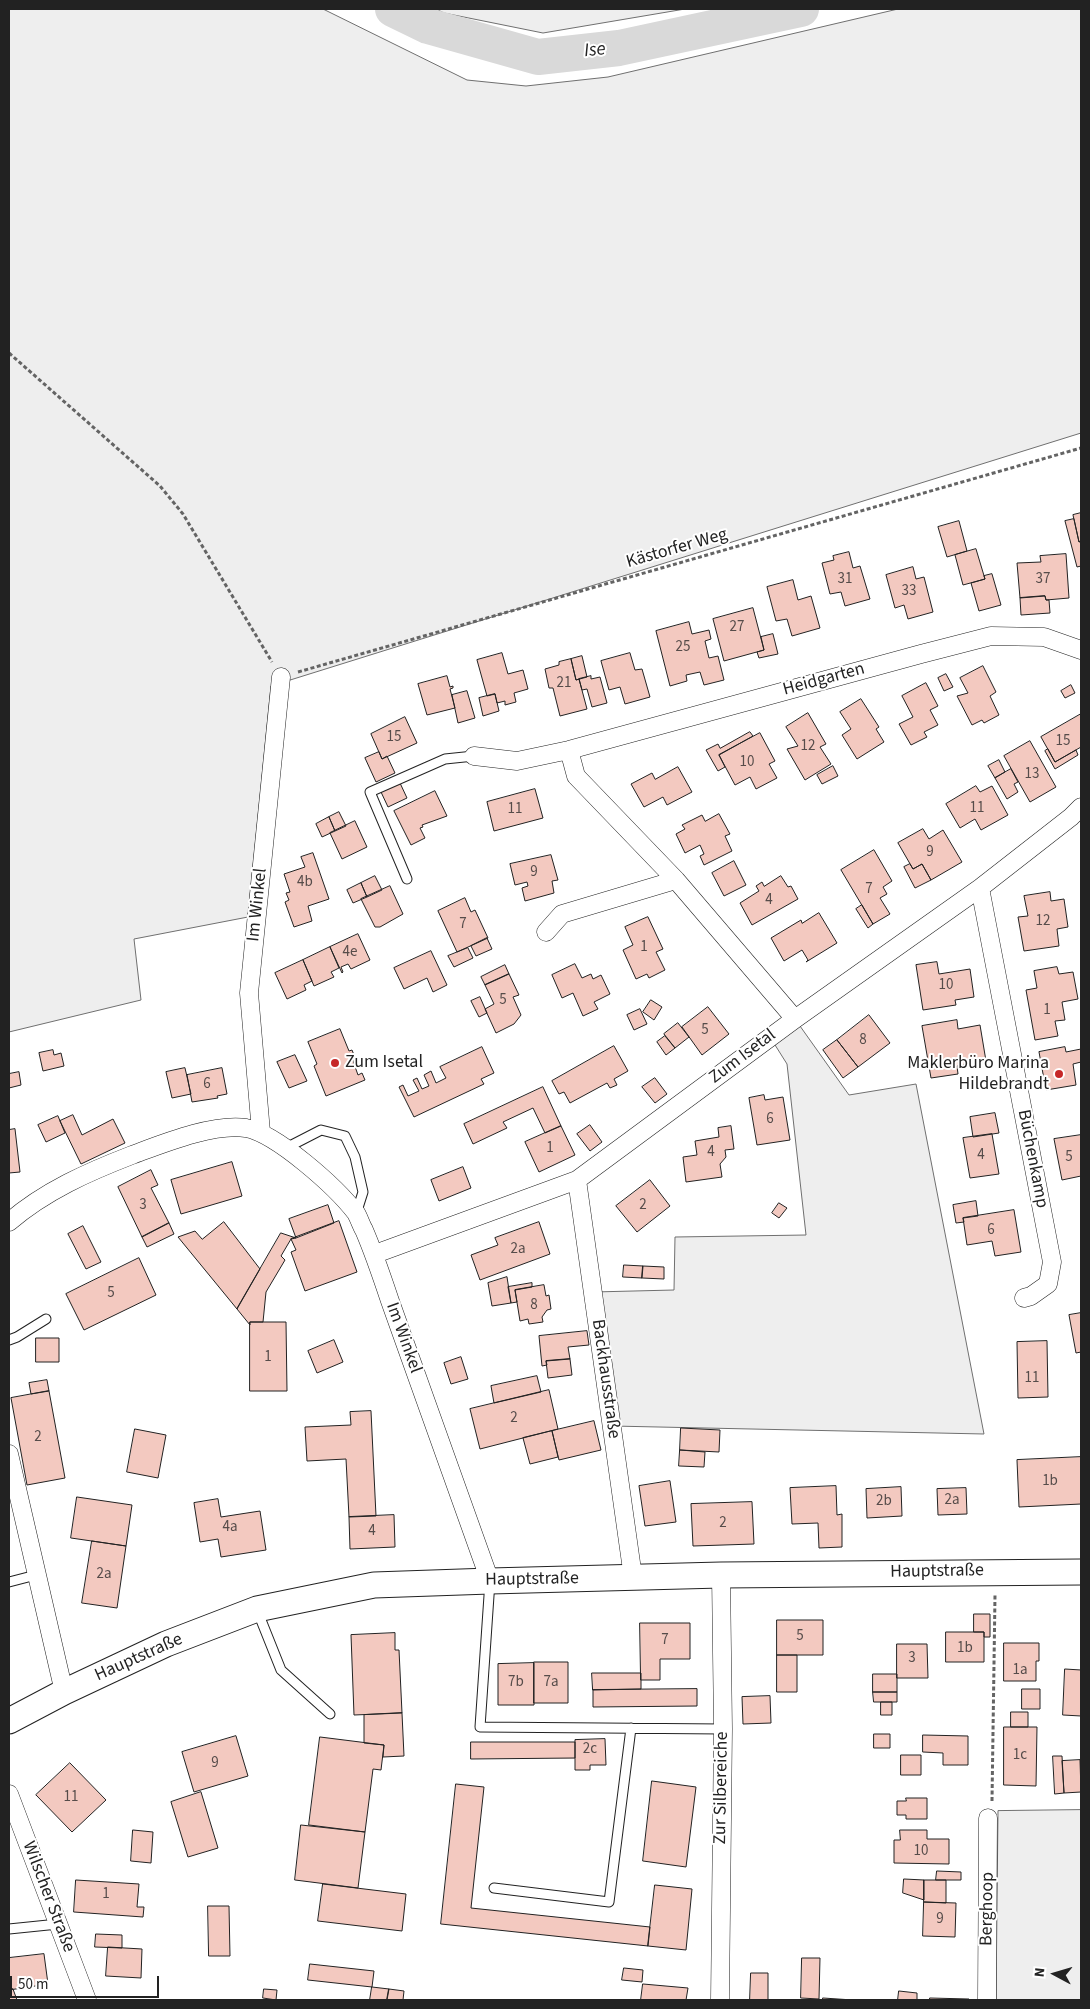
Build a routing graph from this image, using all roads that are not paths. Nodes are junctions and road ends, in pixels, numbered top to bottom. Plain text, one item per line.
1 (1081, 650) edge
2 (281, 677) road end
3 (569, 750) junction
4 (474, 756) joint
5 (1081, 807) edge
6 (407, 879) dead end
7 (676, 880) junction
8 (980, 888) junction
9 (546, 932) dead end
10 (795, 1019) junction
11 (262, 1132) junction
12 (285, 1148) junction
13 (577, 1180) junction
14 (356, 1214) junction
15 (9, 1222) edge
16 (375, 1254) junction
17 (1024, 1298) dead end
18 (46, 1319) dead end
19 (9, 1340) edge
20 (9, 1454) edge
21 (1081, 1572) edge
22 (36, 1575) junction
23 (721, 1575) junction
24 (633, 1578) junction
25 (490, 1580) junction
26 (9, 1582) edge
27 (257, 1609) junction
28 (64, 1692) junction
29 (330, 1714) dead end
30 (9, 1721) edge
31 (631, 1728) junction
32 (723, 1729) junction
33 (9, 1794) edge
34 (988, 1818) road end
35 (494, 1888) dead end
36 (58, 1924) junction
37 (9, 1929) edge
38 (87, 2000) edge
39 (720, 2000) edge
40 (987, 2000) edge

1 - 3 street, Heidgarten
2 - 11 street, Im Winkel
3 - 4 street, Heidgarten
3 - 7 street
4 - 6 lane
5 - 8 street, Zum Isetal
7 - 9 street
7 - 10 street
8 - 10 street, Zum Isetal
8 - 17 street, Büchenkamp
10 - 13 street, Zum Isetal
11 - 12 street, Im Winkel
11 - 15 street, Im Winkel
12 - 14 street, Im Winkel
12 - 14 lane
13 - 16 street, Zum Isetal
13 - 24 street, Backhausstraße
14 - 16 street, Im Winkel
16 - 25 street, Im Winkel
18 - 19 lane
20 - 22 street
21 - 23 street, Hauptstraße
22 - 26 lane
22 - 28 street
23 - 24 street, Hauptstraße
23 - 32 street, Zur Silbereiche
24 - 25 street, Hauptstraße
25 - 27 street, Hauptstraße
25 - 31 lane
27 - 28 street, Hauptstraße
27 - 29 lane
28 - 30 street, Hauptstraße
31 - 32 lane
31 - 35 lane
32 - 39 street, Zur Silbereiche
33 - 36 street, Wilscher Straße
34 - 40 street, Berghoop
36 - 37 lane
36 - 38 street, Wilscher Straße

